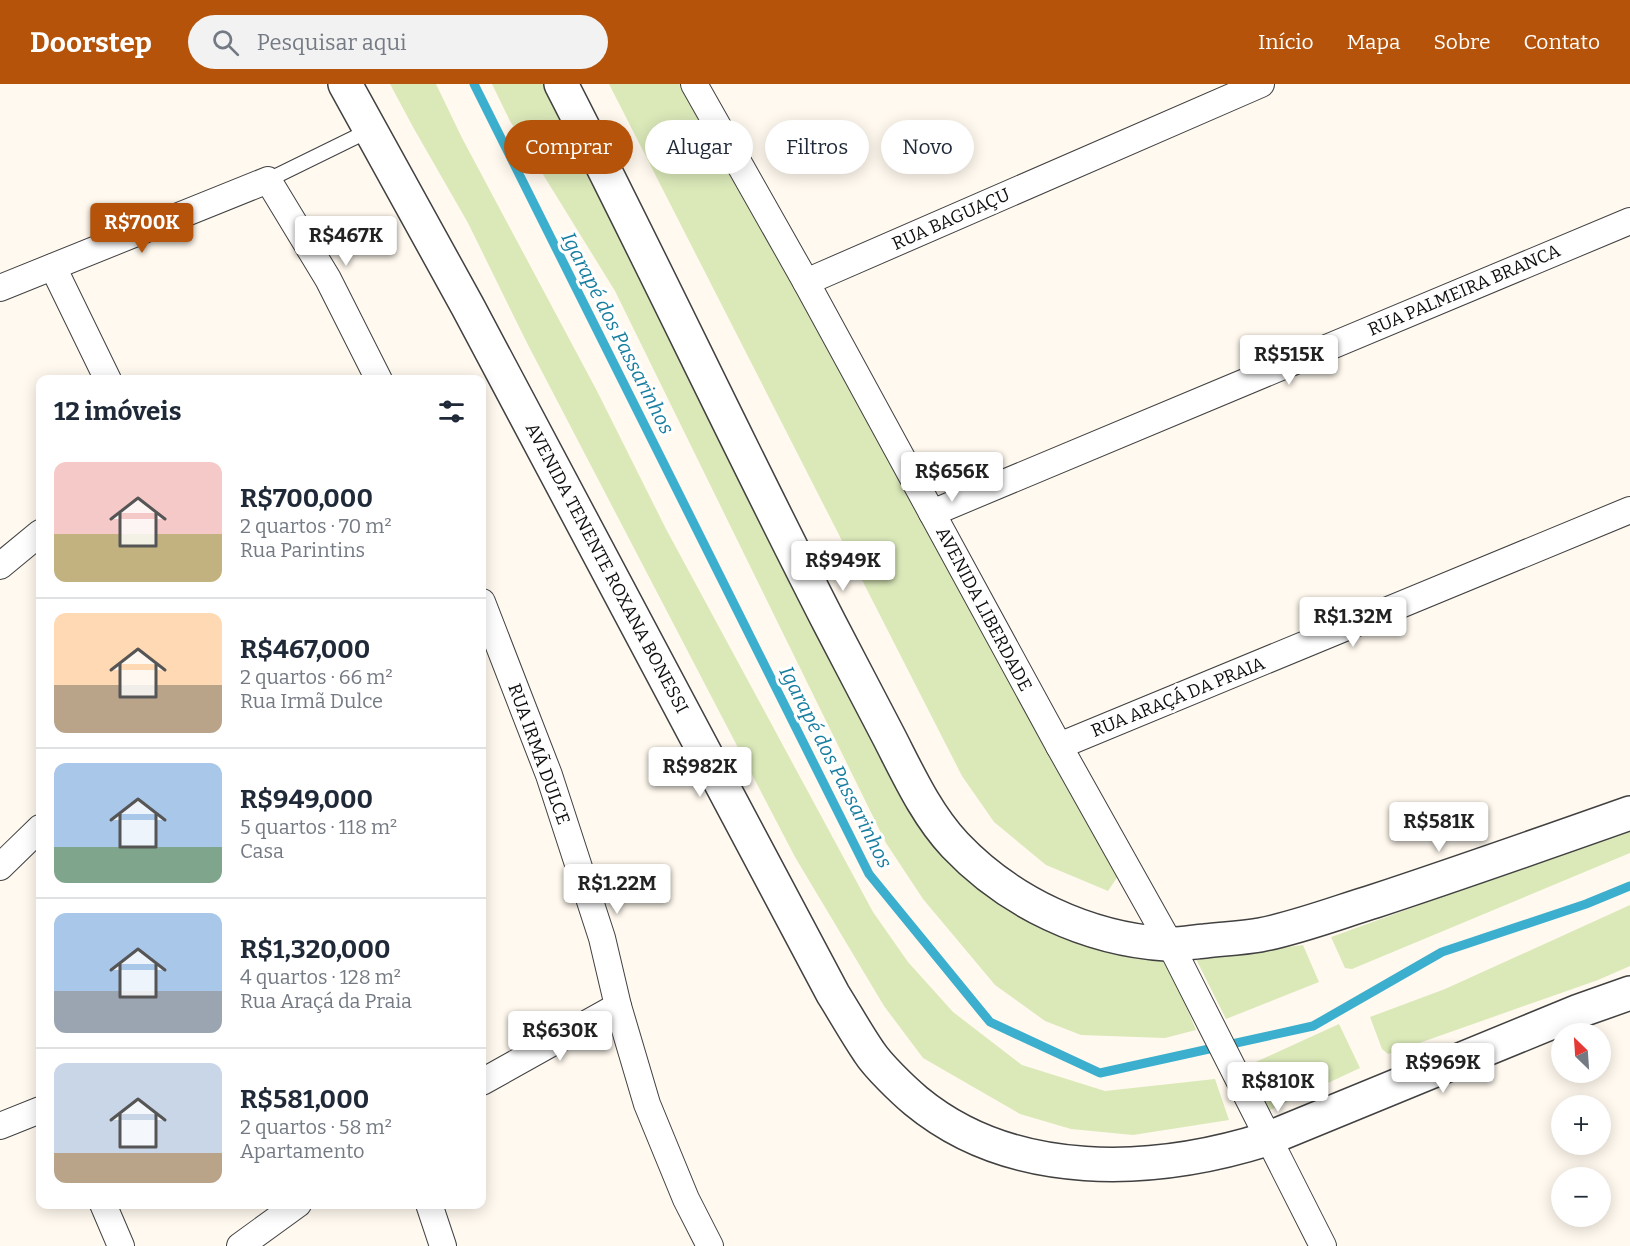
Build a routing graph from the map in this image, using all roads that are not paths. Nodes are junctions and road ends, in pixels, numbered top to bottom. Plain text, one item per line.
1 (345, 84) edge
2 (561, 84) edge
3 (694, 84) edge
4 (1261, 84) edge
5 (370, 130) junction
6 (268, 180) junction
7 (1630, 221) edge
8 (53, 267) junction
9 (806, 282) junction
10 (0, 288) edge
11 (106, 375) edge
12 (376, 375) edge
13 (1630, 510) edge
14 (932, 513) junction
15 (36, 535) edge
16 (0, 566) edge
17 (486, 612) edge
18 (1059, 746) junction
19 (1630, 813) edge
20 (36, 832) edge
21 (0, 867) edge
22 (1170, 945) junction
23 (1630, 993) edge
24 (618, 1006) junction
25 (486, 1080) edge
26 (36, 1112) edge
27 (0, 1126) edge
28 (1267, 1139) junction
29 (105, 1209) edge
30 (291, 1209) edge
31 (431, 1209) edge
32 (121, 1246) edge
33 (240, 1246) edge
34 (443, 1246) edge
35 (710, 1246) edge
36 (1323, 1246) edge

1 - 5 street, AVENIDA TENENTE ROXANA BONESSI
2 - 22 street
3 - 9 street, AVENIDA LIBERDADE
4 - 9 street, RUA BAGUAÇU
5 - 6 lane
5 - 28 street, AVENIDA TENENTE ROXANA BONESSI
6 - 8 street
6 - 12 street
7 - 14 street, RUA PALMEIRA BRANCA
8 - 10 street
8 - 11 street
9 - 14 street, AVENIDA LIBERDADE
13 - 18 street, RUA ARAÇÁ DA PRAIA
14 - 18 street, AVENIDA LIBERDADE
15 - 16 street
17 - 24 street, RUA IRMÃ DULCE
18 - 22 street, AVENIDA LIBERDADE
19 - 22 street
20 - 21 street
22 - 28 street, AVENIDA LIBERDADE
23 - 28 street, AVENIDA TENENTE ROXANA BONESSI
24 - 25 street
24 - 35 street, RUA IRMÃ DULCE
26 - 27 street
28 - 36 street, AVENIDA LIBERDADE
29 - 32 street
30 - 33 street
31 - 34 street

